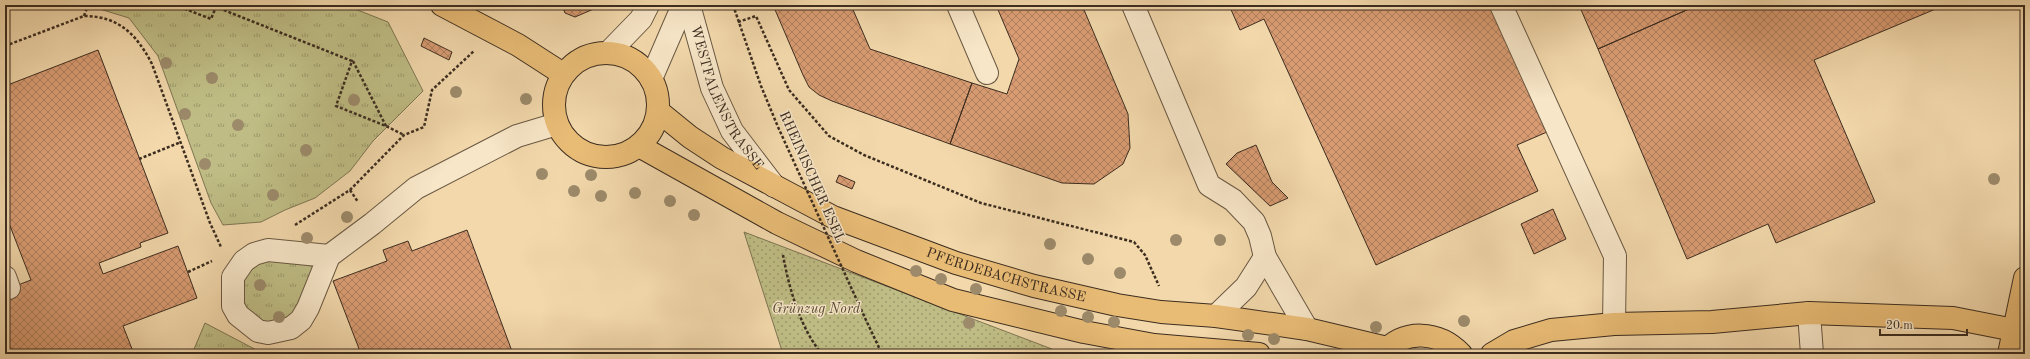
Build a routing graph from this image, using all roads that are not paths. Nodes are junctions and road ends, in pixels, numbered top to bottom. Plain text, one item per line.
1 (442, 5) edge
2 (648, 5) edge
3 (683, 5) edge
4 (689, 5) edge
5 (958, 5) edge
6 (1133, 5) edge
7 (1501, 5) edge
8 (608, 53) junction
9 (987, 73) dead end
10 (563, 74) junction
11 (651, 79) junction
12 (658, 111) junction
13 (557, 124) junction
14 (639, 146) junction
15 (774, 186) junction
16 (329, 256) junction
17 (1265, 257) junction
18 (2025, 278) edge
19 (1809, 313) junction
20 (1216, 316) junction
21 (1614, 324) junction
22 (1307, 329) junction
23 (2019, 331) edge
24 (1384, 351) edge
25 (1259, 354) edge
26 (1461, 354) edge
27 (1492, 354) edge
28 (1812, 354) edge
29 (2009, 354) edge

1 - 10 main road
2 - 8 street
3 - 11 street, WESTFALENSTRASSE
4 - 15 street, WESTFALENSTRASSE
5 - 9 street
6 - 17 street
7 - 21 street
8 - 10 main road
8 - 11 main road
10 - 13 main road
11 - 12 main road
12 - 14 main road
12 - 15 main road, PFERDEBACHSTRASSE
13 - 14 main road
13 - 16 street
14 - 25 main road
15 - 20 main road, PFERDEBACHSTRASSE
16 - 16 street
17 - 20 street
17 - 22 street
18 - 23 main road
19 - 21 main road
19 - 23 main road
19 - 28 street
20 - 22 main road, PFERDEBACHSTRASSE
21 - 27 main road
22 - 24 main road, PFERDEBACHSTRASSE
23 - 29 main road
24 - 26 main road

